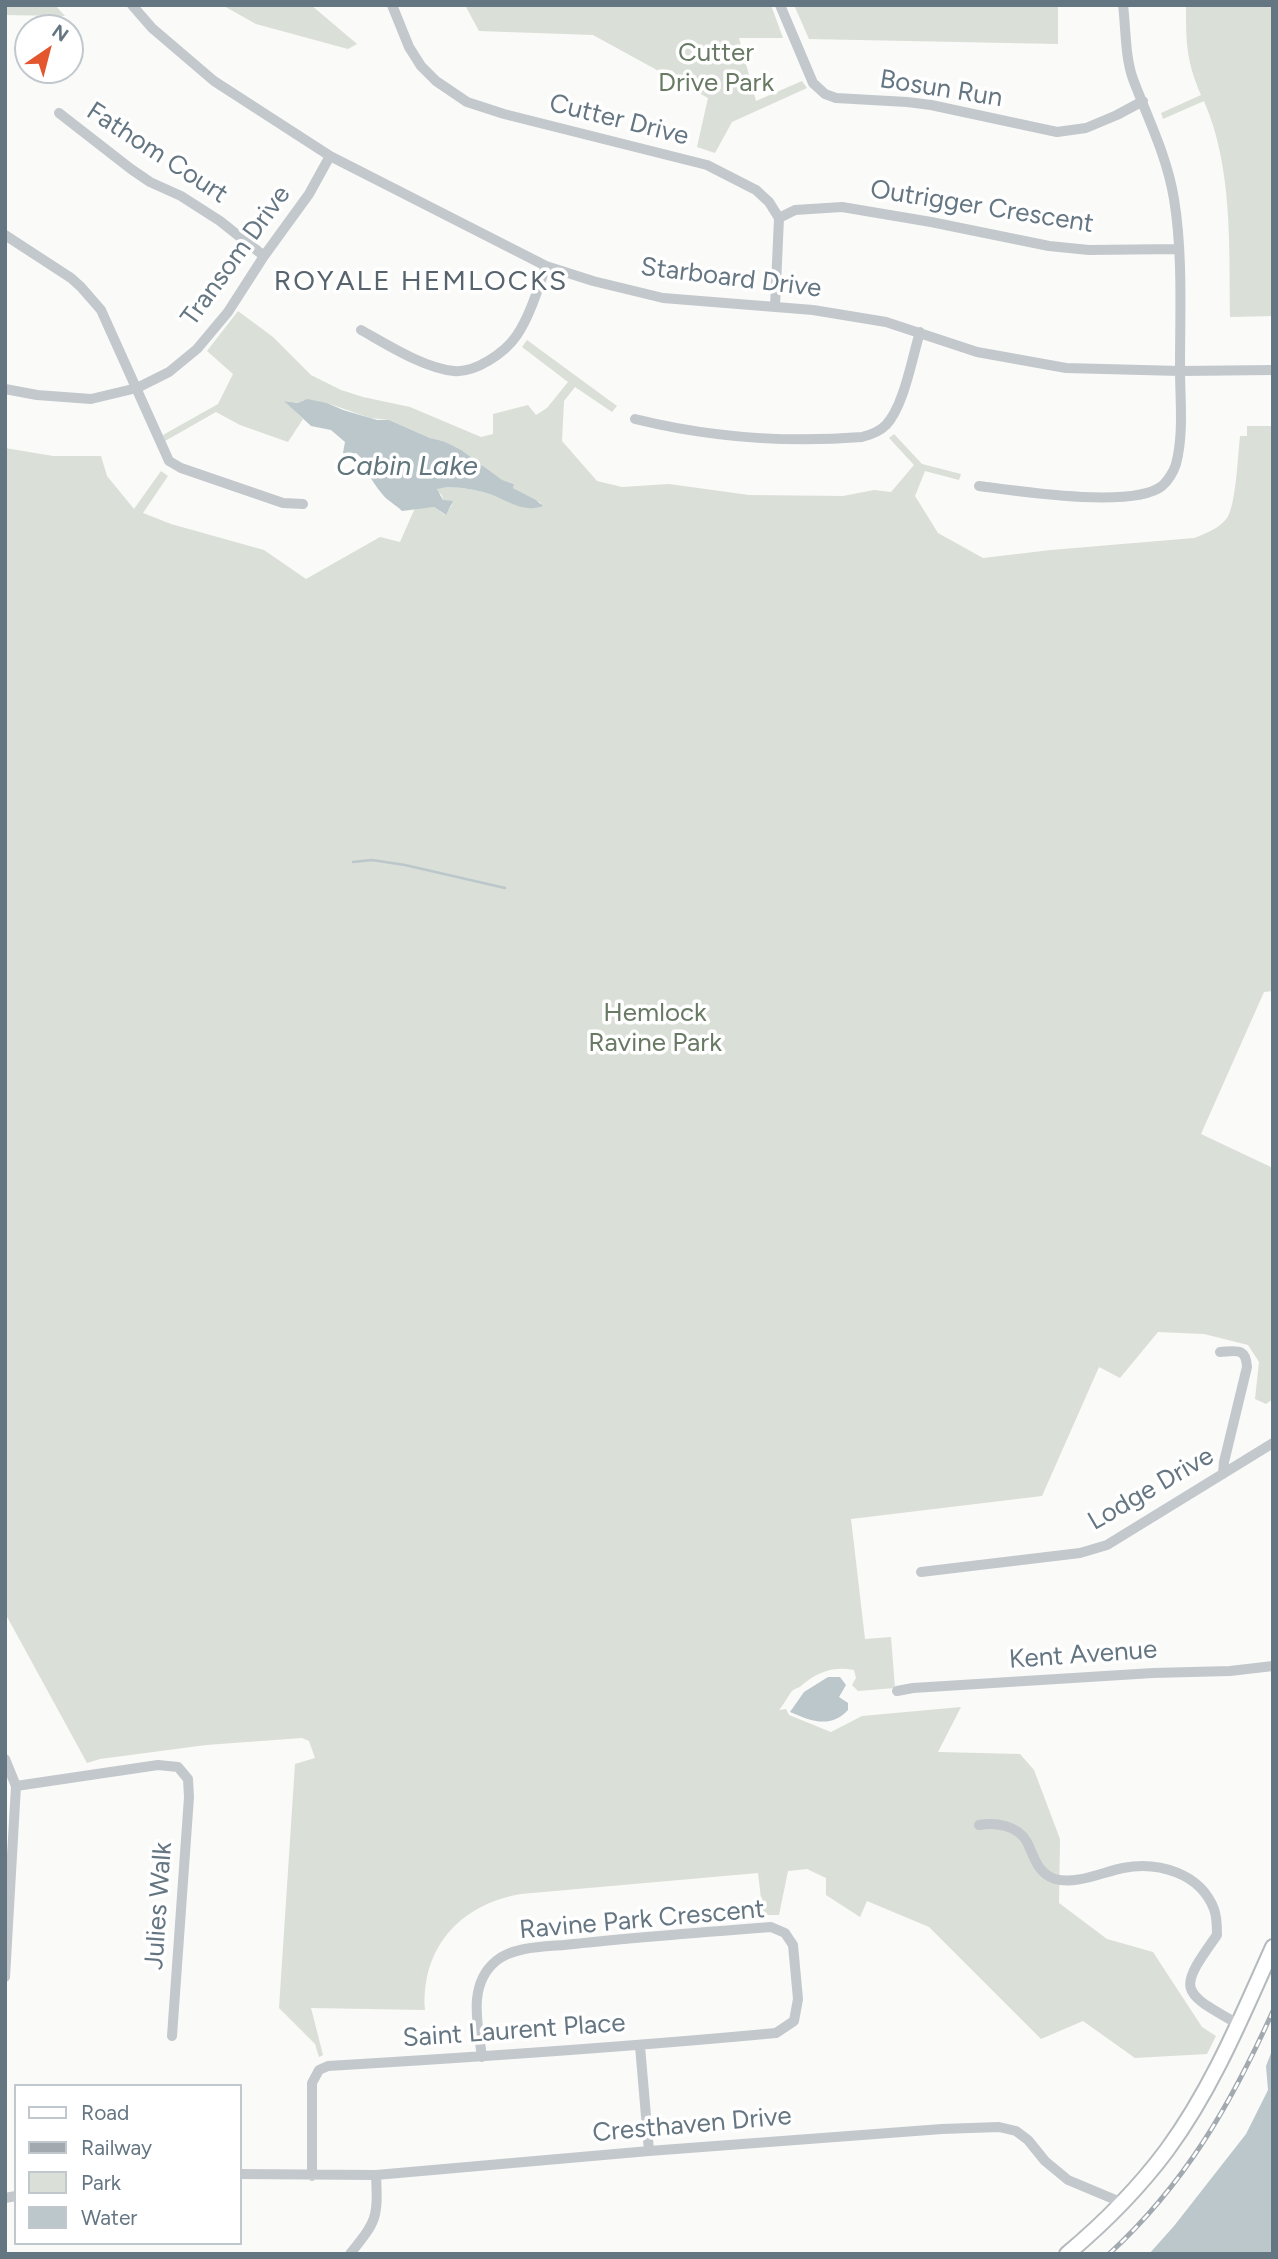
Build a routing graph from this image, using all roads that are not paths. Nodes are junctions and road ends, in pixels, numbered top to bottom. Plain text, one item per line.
1 (132, 5) edge
2 (392, 5) edge
3 (780, 5) edge
4 (1123, 5) edge
5 (1143, 101) junction
6 (59, 113) dead end
7 (330, 156) junction
8 (779, 218) junction
9 (5, 236) edge
10 (1179, 249) junction
11 (264, 256) junction
12 (546, 266) junction
13 (775, 307) junction
14 (361, 330) dead end
15 (920, 332) junction
16 (1273, 370) edge
17 (1180, 371) junction
18 (137, 388) junction
19 (5, 389) edge
20 (635, 419) dead end
21 (979, 486) dead end
22 (303, 504) dead end
23 (1220, 1352) dead end
24 (1273, 1443) edge
25 (1223, 1474) junction
26 (921, 1572) dead end
27 (1273, 1666) edge
28 (897, 1691) dead end
29 (5, 1759) edge
30 (16, 1786) junction
31 (979, 1825) dead end
32 (1273, 1947) edge
33 (5, 1977) edge
34 (798, 1999) joint
35 (1238, 2024) junction
36 (173, 2036) dead end
37 (640, 2046) junction
38 (482, 2057) junction
39 (649, 2151) junction
40 (242, 2174) edge
41 (376, 2175) junction
42 (313, 2176) junction
43 (1123, 2203) junction
44 (350, 2254) edge
45 (1067, 2254) edge

1 - 7 street, Starboard Drive
2 - 8 street, Cutter Drive
3 - 5 street, Bosun Run
4 - 5 street
5 - 10 street
6 - 11 street, Fathom Court
7 - 11 street, Transom Drive
7 - 12 street, Starboard Drive
8 - 10 street, Outrigger Crescent
8 - 13 street
9 - 18 street
10 - 17 street
11 - 18 street, Transom Drive
12 - 13 street, Starboard Drive
12 - 14 street
13 - 15 street, Starboard Drive
15 - 17 street, Starboard Drive
15 - 20 street
16 - 17 street, Starboard Drive
17 - 21 street
18 - 19 street, Transom Drive
18 - 22 street
23 - 25 street
24 - 25 street, Lodge Drive
25 - 26 street, Lodge Drive
27 - 28 street, Kent Avenue
29 - 30 street
30 - 33 street
30 - 36 street, Julies Walk
31 - 35 street
32 - 35 main road
34 - 37 street, Saint Laurent Place
34 - 38 street, Ravine Park Crescent
35 - 43 main road
37 - 38 street, Saint Laurent Place
37 - 39 street
38 - 42 street, Saint Laurent Place
39 - 41 street, Cresthaven Drive
39 - 43 street, Cresthaven Drive
40 - 42 street, Cresthaven Drive
41 - 42 street, Cresthaven Drive
41 - 44 street
43 - 45 main road

